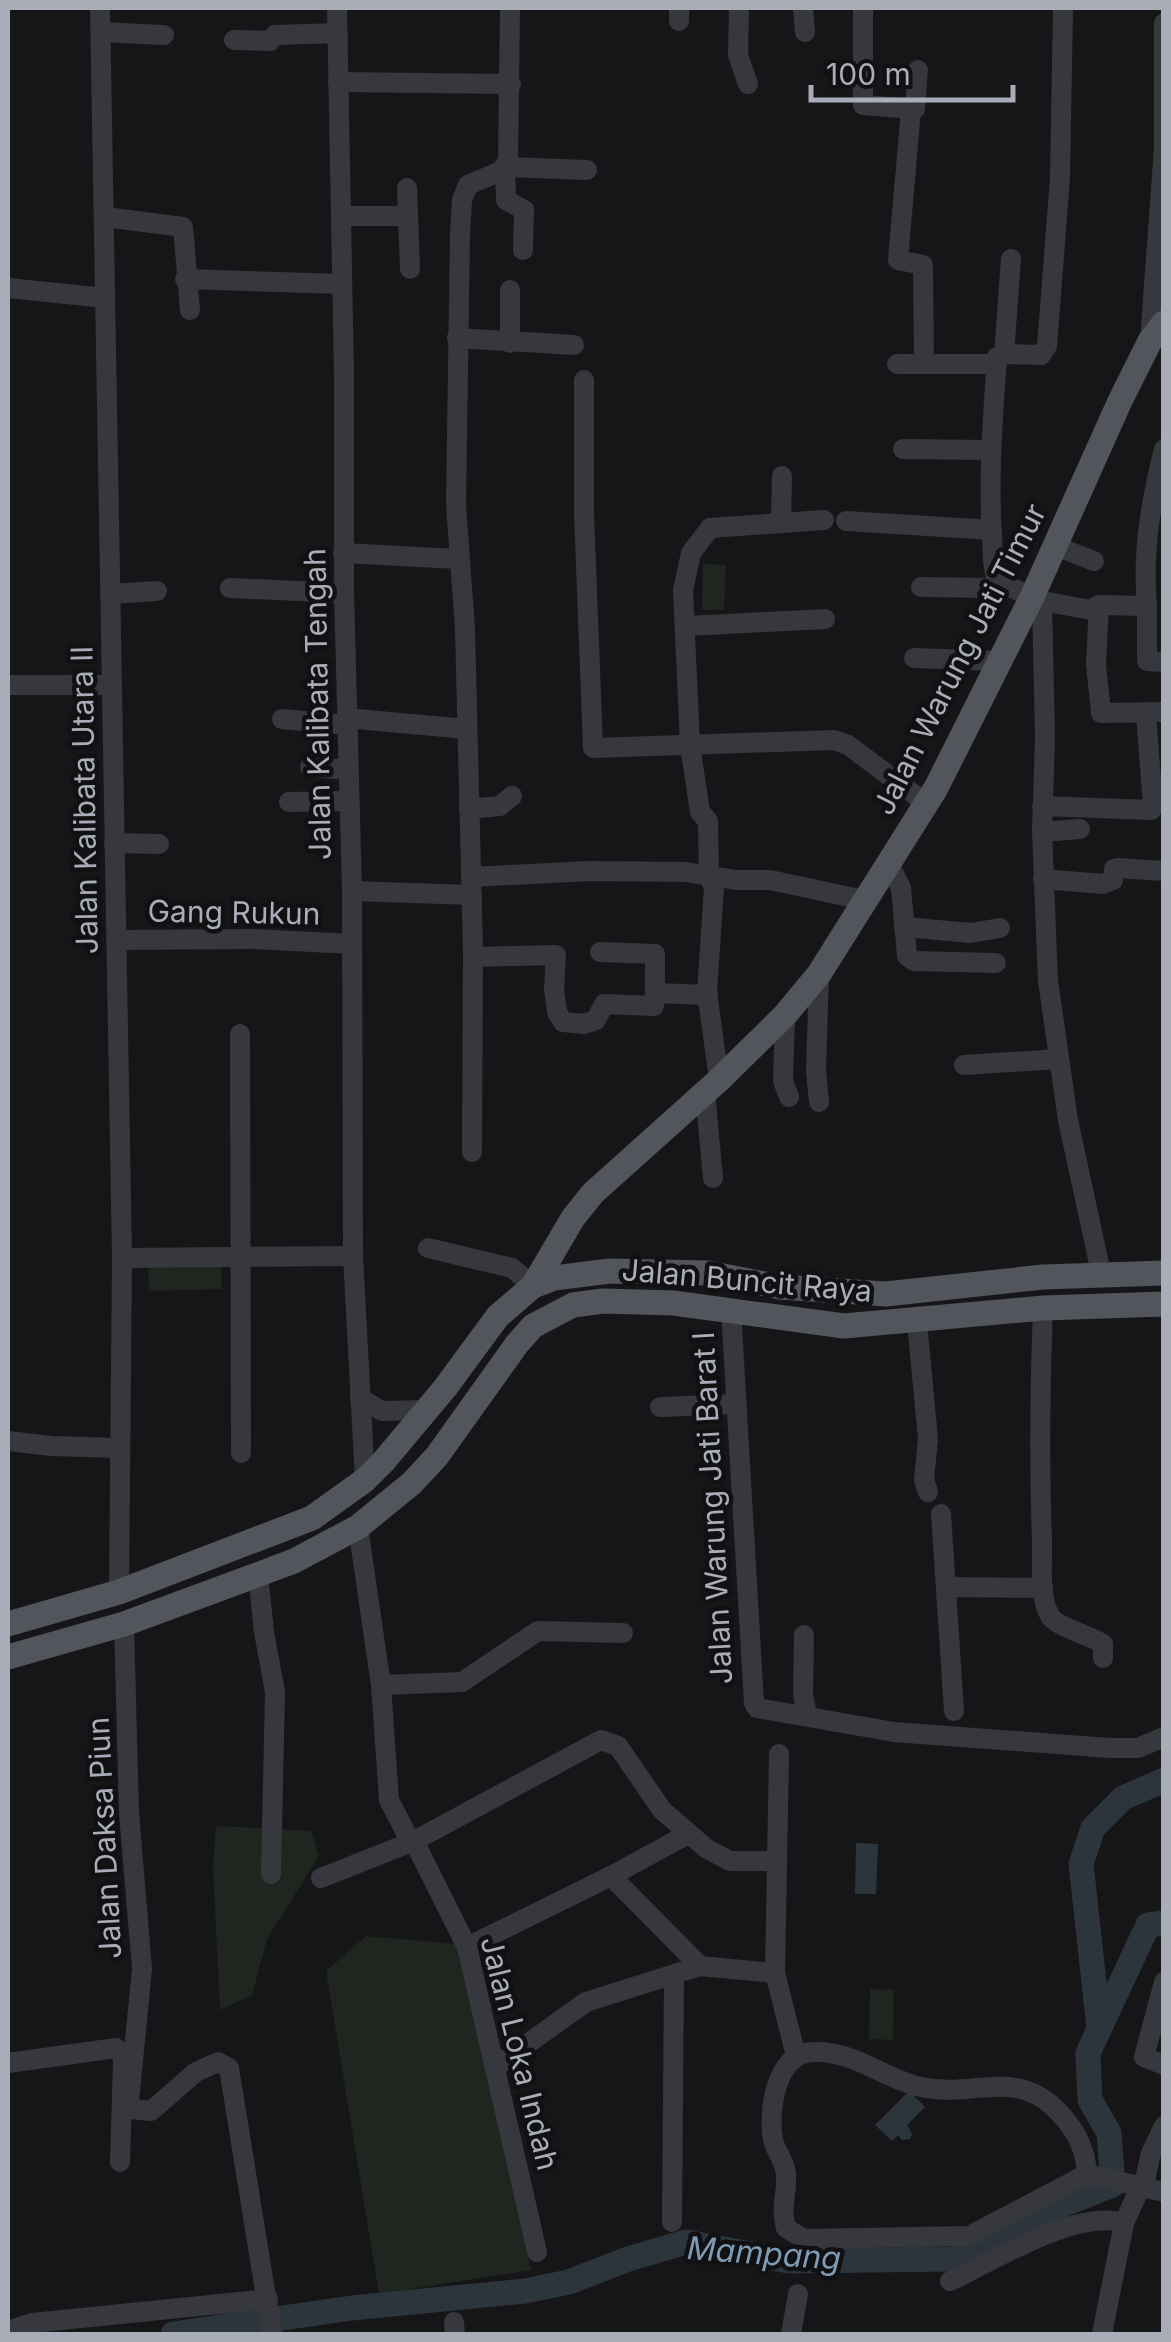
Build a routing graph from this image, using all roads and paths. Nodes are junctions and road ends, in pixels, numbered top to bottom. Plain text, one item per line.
1 (100, 8) edge
2 (337, 8) edge
3 (510, 8) edge
4 (739, 8) edge
5 (803, 8) edge
6 (863, 8) edge
7 (1062, 8) edge
8 (1164, 23) edge
9 (101, 32) junction
10 (805, 32) dead end
11 (338, 34) junction
12 (164, 35) dead end
13 (234, 40) dead end
14 (918, 70) dead end
15 (338, 82) junction
16 (511, 84) junction
17 (748, 84) dead end
18 (913, 109) junction
19 (1164, 146) edge
20 (505, 167) junction
21 (587, 170) dead end
22 (407, 188) dead end
23 (341, 216) junction
24 (408, 216) junction
25 (105, 217) junction
26 (523, 250) dead end
27 (1011, 260) dead end
28 (410, 269) dead end
29 (185, 279) junction
30 (342, 284) junction
31 (8, 288) edge
32 (510, 290) dead end
33 (105, 298) junction
34 (190, 310) dead end
35 (1156, 332) edge
36 (457, 338) junction
37 (510, 344) junction
38 (574, 345) dead end
39 (1001, 359) junction
40 (924, 363) junction
41 (897, 364) dead end
42 (584, 380) dead end
43 (903, 448) dead end
44 (1164, 449) edge
45 (990, 450) junction
46 (782, 476) dead end
47 (824, 520) dead end
48 (846, 520) dead end
49 (781, 522) junction
50 (992, 530) junction
51 (1055, 546) junction
52 (343, 553) junction
53 (458, 560) junction
54 (1094, 560) dead end
55 (998, 582) junction
56 (922, 587) dead end
57 (230, 588) dead end
58 (157, 591) dead end
59 (344, 593) junction
60 (111, 594) junction
61 (1037, 599) junction
62 (1099, 604) junction
63 (1147, 606) junction
64 (824, 619) dead end
65 (686, 626) junction
66 (914, 658) dead end
67 (1000, 662) junction
68 (1164, 662) edge
69 (8, 685) edge
70 (111, 685) junction
71 (1155, 713) edge
72 (282, 720) dead end
73 (347, 721) junction
74 (466, 729) junction
75 (690, 745) junction
76 (310, 767) dead end
77 (348, 770) junction
78 (512, 796) dead end
79 (348, 801) junction
80 (289, 802) dead end
81 (927, 804) junction
82 (1158, 804) edge
83 (1042, 806) junction
84 (468, 810) junction
85 (1080, 830) dead end
86 (1042, 832) junction
87 (114, 843) junction
88 (159, 844) dead end
89 (889, 864) junction
90 (1164, 871) edge
91 (709, 876) junction
92 (1043, 878) junction
93 (471, 886) junction
94 (352, 892) junction
95 (864, 900) junction
96 (904, 928) junction
97 (1000, 928) dead end
98 (116, 940) junction
99 (351, 944) junction
100 (600, 952) dead end
101 (473, 957) junction
102 (996, 963) dead end
103 (819, 974) junction
104 (655, 994) junction
105 (708, 995) junction
106 (785, 1015) junction
107 (240, 1034) dead end
108 (1060, 1059) junction
109 (964, 1064) dead end
110 (712, 1086) junction
111 (788, 1097) dead end
112 (819, 1102) dead end
113 (472, 1152) dead end
114 (713, 1178) dead end
115 (574, 1218) junction
116 (428, 1248) dead end
117 (353, 1256) junction
118 (122, 1258) junction
119 (242, 1258) junction
120 (610, 1271) junction
121 (1164, 1273) edge
122 (1101, 1274) junction
123 (533, 1286) junction
124 (1164, 1304) edge
125 (1043, 1308) junction
126 (731, 1309) junction
127 (917, 1322) junction
128 (360, 1398) junction
129 (736, 1404) junction
130 (660, 1407) dead end
131 (428, 1410) junction
132 (8, 1441) edge
133 (119, 1448) junction
134 (241, 1453) dead end
135 (364, 1480) junction
136 (928, 1492) dead end
137 (941, 1514) dead end
138 (358, 1527) junction
139 (258, 1574) junction
140 (946, 1588) junction
141 (1043, 1588) junction
142 (119, 1592) junction
143 (8, 1624) edge
144 (124, 1624) junction
145 (622, 1633) dead end
146 (804, 1635) dead end
147 (8, 1658) edge
148 (1103, 1658) dead end
149 (381, 1686) junction
150 (954, 1711) dead end
151 (807, 1714) junction
152 (1164, 1737) edge
153 (779, 1754) dead end
154 (688, 1834) junction
155 (414, 1842) junction
156 (776, 1861) junction
157 (271, 1874) dead end
158 (611, 1876) junction
159 (321, 1878) dead end
160 (467, 1947) junction
161 (700, 1966) junction
162 (774, 1973) junction
163 (674, 1976) junction
164 (1164, 1982) edge
165 (796, 2056) junction
166 (8, 2064) edge
167 (1164, 2065) edge
168 (495, 2067) junction
169 (1162, 2133) edge
170 (120, 2162) dead end
171 (1093, 2176) junction
172 (1138, 2197) edge
173 (672, 2222) dead end
174 (537, 2252) dead end
175 (950, 2281) dead end
176 (798, 2294) dead end
177 (268, 2304) junction
178 (8, 2331) edge
179 (272, 2334) edge
180 (792, 2334) edge
181 (1102, 2334) edge

1 - 9 street, Jalan Kalibata Utara II
2 - 11 street, Jalan Kalibata Tengah
3 - 16 street
4 - 17 street
5 - 10 street
6 - 18 street
7 - 39 street
8 - 19 street
9 - 12 street
9 - 25 street, Jalan Kalibata Utara II
11 - 13 street
11 - 15 street, Jalan Kalibata Tengah
14 - 18 street
15 - 16 street
15 - 23 street, Jalan Kalibata Tengah
16 - 20 street
18 - 40 street
19 - 35 street
20 - 21 street
20 - 26 street
20 - 36 street
22 - 24 street
23 - 24 street
23 - 30 street, Jalan Kalibata Tengah
24 - 28 street
25 - 29 street
25 - 33 street, Jalan Kalibata Utara II
27 - 39 street
29 - 30 street
29 - 34 street
30 - 52 street, Jalan Kalibata Tengah
31 - 33 street
32 - 37 street
33 - 60 street, Jalan Kalibata Utara II
35 - 51 main road, Jalan Warung Jati Timur
36 - 37 street
36 - 53 street
37 - 38 street
39 - 40 street
39 - 45 street
40 - 41 street
42 - 75 street
43 - 45 street
44 - 63 street
45 - 50 street
46 - 49 street
47 - 49 street
48 - 50 street
49 - 65 street
50 - 55 street
51 - 54 street
51 - 61 main road, Jalan Warung Jati Timur
52 - 53 street
52 - 59 street, Jalan Kalibata Tengah
53 - 74 street
55 - 56 street
55 - 61 street
57 - 59 street
58 - 60 street
59 - 73 street, Jalan Kalibata Tengah
60 - 70 street, Jalan Kalibata Utara II
61 - 62 street
61 - 67 main road, Jalan Warung Jati Timur
61 - 83 street
62 - 63 street
62 - 71 street
63 - 68 street
64 - 65 street
65 - 75 street
66 - 67 street
67 - 81 main road, Jalan Warung Jati Timur
69 - 70 street
70 - 87 street, Jalan Kalibata Utara II
71 - 82 street
72 - 73 street
73 - 74 street
73 - 77 street, Jalan Kalibata Tengah
74 - 84 street
75 - 81 street
75 - 91 street
76 - 77 street
77 - 79 street, Jalan Kalibata Tengah
78 - 84 street
79 - 80 street
79 - 94 street, Jalan Kalibata Tengah
81 - 89 main road, Jalan Warung Jati Timur
82 - 83 street
83 - 86 street
84 - 93 street
85 - 86 street
86 - 92 street
87 - 88 street
87 - 98 street, Jalan Kalibata Utara II
89 - 95 main road, Jalan Warung Jati Timur
89 - 96 street
90 - 92 street
91 - 93 street
91 - 95 street
91 - 105 street
92 - 108 street
93 - 94 street
93 - 101 street
94 - 99 street, Jalan Kalibata Tengah
95 - 103 main road, Jalan Warung Jati Timur
96 - 97 street
96 - 102 street
98 - 99 street, Gang Rukun
98 - 118 street, Jalan Kalibata Utara II
99 - 117 street, Jalan Kalibata Tengah
100 - 104 street
101 - 104 street
101 - 113 street
103 - 106 main road, Jalan Warung Jati Timur
103 - 112 street
104 - 105 street
105 - 110 street
106 - 110 main road, Jalan Warung Jati Timur
106 - 111 street
107 - 119 street
108 - 109 street
108 - 122 street
110 - 114 street
110 - 115 main road, Jalan Warung Jati Timur
115 - 120 main road
115 - 123 main road, Jalan Warung Jati Timur
116 - 123 street
117 - 119 street
117 - 128 street, Jalan Kalibata Tengah
118 - 119 street
118 - 133 street, Jalan Kalibata Utara II
119 - 134 street
120 - 122 main road, Jalan Buncit Raya
120 - 123 main road, Jalan Buncit Raya
121 - 122 main road, Jalan Buncit Raya
123 - 131 main road
124 - 125 main road, Jalan Buncit Raya
125 - 127 main road, Jalan Buncit Raya
125 - 141 street
126 - 127 main road, Jalan Buncit Raya
126 - 129 street, Jalan Warung Jati Barat I
126 - 138 main road, Jalan Buncit Raya
127 - 136 street
128 - 131 street
128 - 135 street, Jalan Kalibata Tengah
129 - 130 street
129 - 151 street, Jalan Warung Jati Barat I
131 - 135 main road
132 - 133 street
133 - 142 street, Jalan Kalibata Utara II
135 - 142 main road
137 - 140 street
138 - 139 main road, Jalan Buncit Raya
138 - 149 street, Jalan Loka Indah
139 - 144 main road, Jalan Buncit Raya
139 - 157 street
140 - 141 street
140 - 150 street
141 - 148 street
142 - 143 main road
144 - 147 main road, Jalan Buncit Raya
144 - 177 street, Jalan Daksa Piun
145 - 149 street
146 - 151 street
149 - 155 street, Jalan Loka Indah
151 - 152 street
153 - 156 street
154 - 155 street
154 - 156 street
154 - 158 street
155 - 159 street
155 - 160 street, Jalan Loka Indah
156 - 162 street
158 - 160 street
158 - 161 street
160 - 168 street, Jalan Loka Indah
161 - 162 street
161 - 163 street
162 - 165 street
163 - 168 street
163 - 173 street
164 - 167 street
165 - 171 street
165 - 171 street
166 - 170 street
168 - 174 street, Jalan Loka Indah
169 - 172 street
171 - 172 street
172 - 175 street
172 - 181 street
176 - 180 street
177 - 178 street
177 - 179 street

